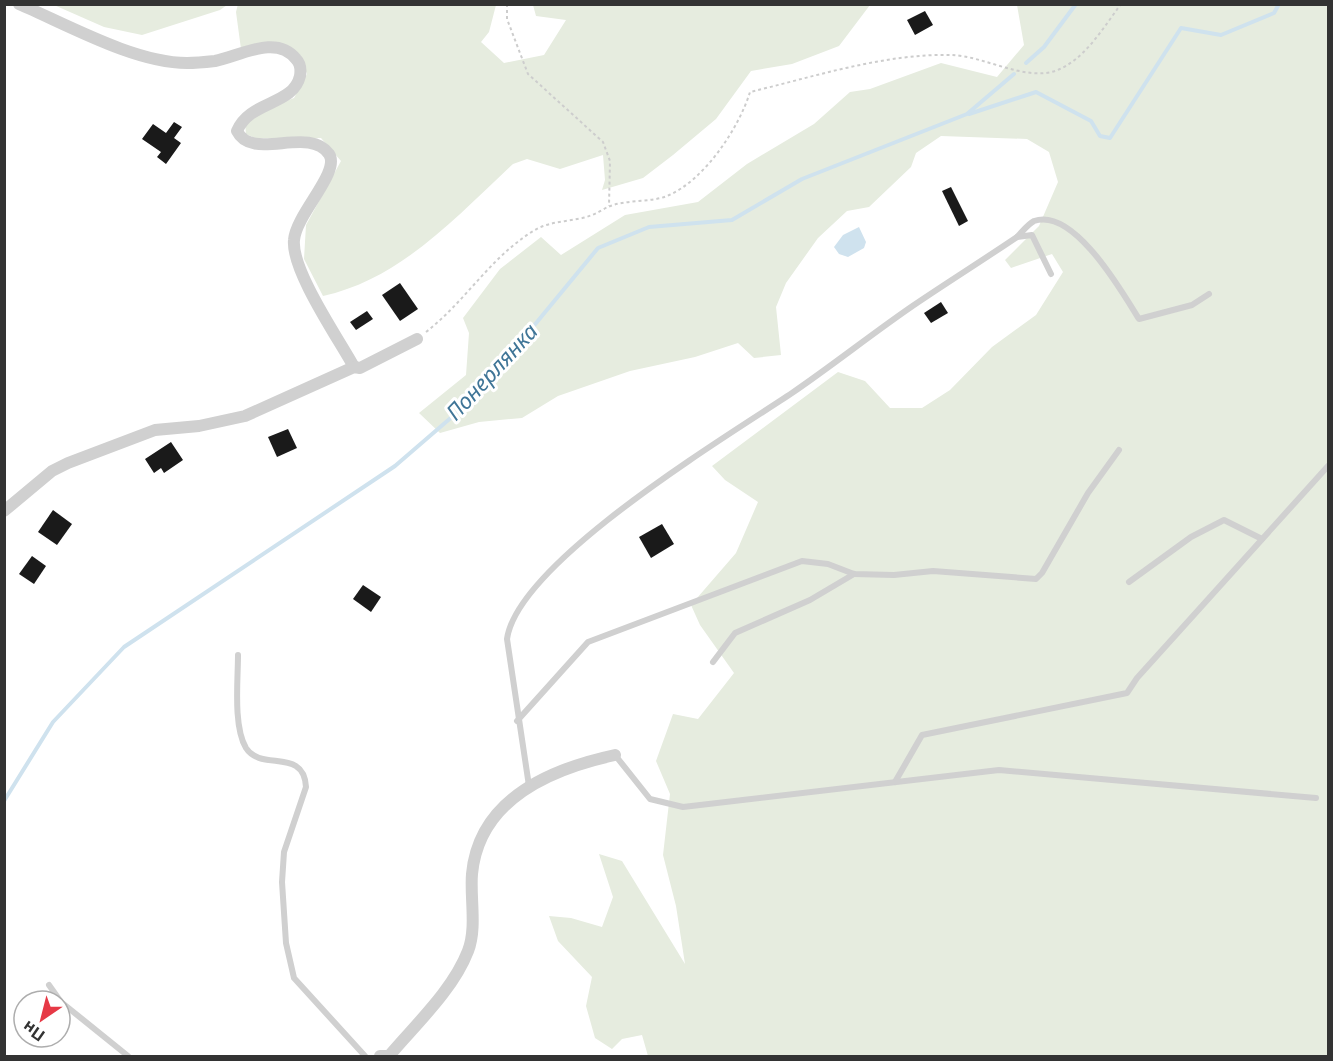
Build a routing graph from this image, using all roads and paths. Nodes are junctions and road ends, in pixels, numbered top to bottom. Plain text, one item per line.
1 (19, 4) edge
2 (507, 4) edge
3 (1121, 4) edge
4 (609, 206) junction
5 (1017, 237) junction
6 (1051, 274) dead end
7 (1209, 294) dead end
8 (417, 339) joint
9 (354, 367) junction
10 (1119, 450) dead end
11 (1329, 465) edge
12 (4, 511) edge
13 (1262, 539) junction
14 (854, 574) junction
15 (1129, 582) dead end
16 (238, 655) dead end
17 (713, 662) dead end
18 (518, 721) junction
19 (615, 755) joint
20 (895, 782) junction
21 (529, 786) junction
22 (1316, 798) dead end
23 (49, 985) dead end
24 (128, 1056) edge
25 (365, 1056) edge
26 (380, 1056) edge

1 - 9 street
2 - 4 path
3 - 4 path
4 - 8 path
5 - 6 lane
5 - 7 lane
5 - 18 lane
8 - 9 street
9 - 12 street
10 - 14 lane
11 - 13 lane
13 - 15 lane
13 - 20 lane
14 - 17 lane
14 - 18 lane
16 - 25 lane
18 - 21 lane
19 - 20 lane
19 - 21 street
20 - 22 lane
21 - 26 street
23 - 24 lane

